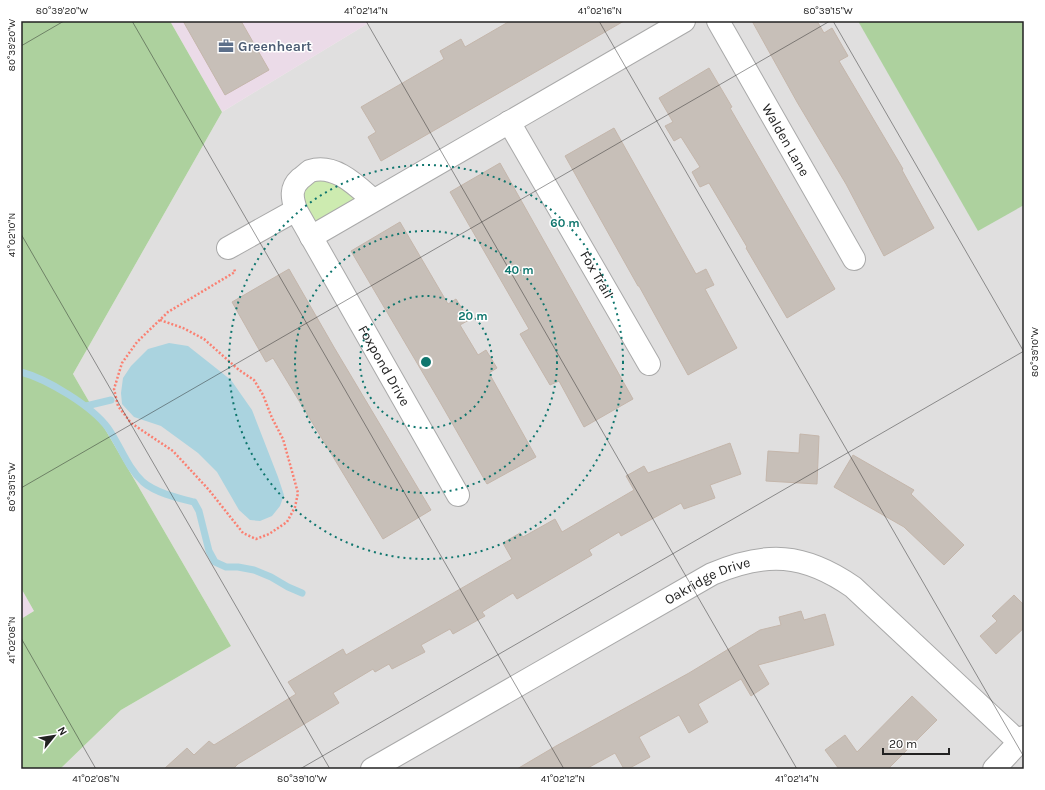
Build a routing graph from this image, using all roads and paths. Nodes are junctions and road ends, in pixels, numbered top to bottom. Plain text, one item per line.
1 (684, 21) edge
2 (718, 21) edge
3 (509, 122) junction
4 (373, 200) junction
5 (296, 210) junction
6 (311, 237) junction
7 (228, 248) joint
8 (854, 259) dead end
9 (160, 320) junction
10 (649, 364) dead end
11 (458, 495) dead end
12 (1022, 740) edge
13 (372, 769) edge
14 (994, 769) edge

1 - 3 street
2 - 8 street, Walden Lane
3 - 4 street
3 - 10 street, Fox Trail
4 - 5 street
4 - 6 street
5 - 6 street, Foxpond Drive
5 - 7 street
6 - 11 street, Foxpond Drive
7 - 9 path
9 - 9 path
12 - 13 street, Oakridge Drive
12 - 14 street

